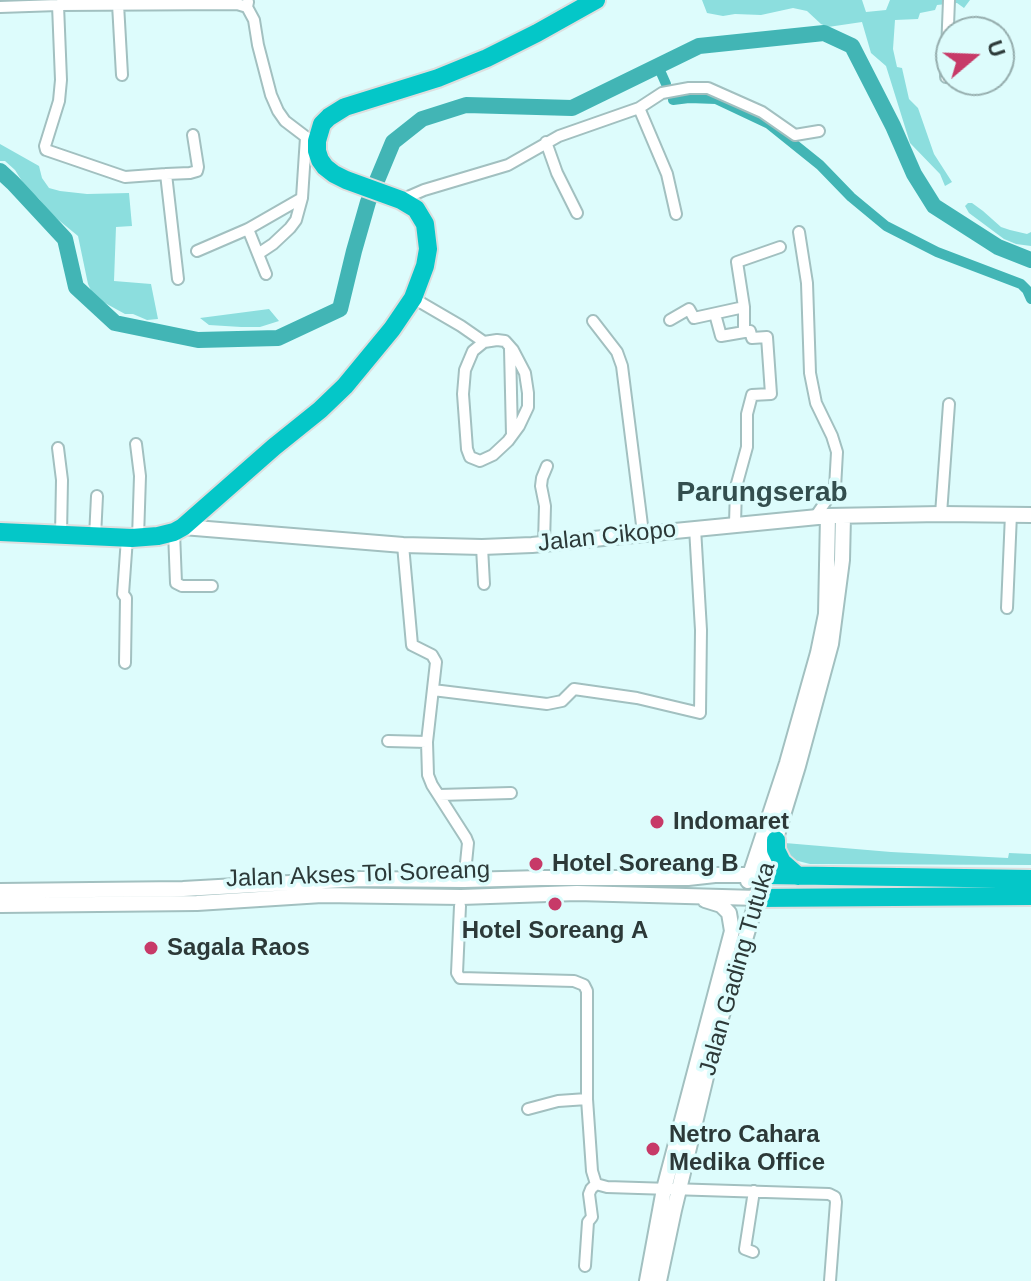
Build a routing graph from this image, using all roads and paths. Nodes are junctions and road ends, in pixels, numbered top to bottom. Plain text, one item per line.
1 (596, 0) edge
2 (248, 3) edge
3 (118, 4) junction
4 (58, 5) junction
5 (0, 7) edge
6 (122, 75) dead end
7 (639, 108) junction
8 (819, 131) dead end
9 (193, 135) dead end
10 (311, 139) junction
11 (546, 142) junction
12 (166, 174) junction
13 (302, 198) junction
14 (398, 199) junction
15 (577, 213) dead end
16 (676, 214) dead end
17 (248, 229) junction
18 (799, 232) dead end
19 (780, 247) dead end
20 (197, 251) dead end
21 (258, 254) junction
22 (266, 274) dead end
23 (178, 279) dead end
24 (413, 298) junction
25 (744, 307) junction
26 (715, 314) junction
27 (670, 320) dead end
28 (593, 321) dead end
29 (744, 332) junction
30 (484, 342) junction
31 (510, 347) junction
32 (949, 404) dead end
33 (512, 435) junction
34 (136, 444) dead end
35 (58, 448) dead end
36 (547, 466) dead end
37 (97, 496) dead end
38 (941, 514) junction
39 (1011, 514) junction
40 (1031, 515) edge
41 (829, 517) junction
42 (735, 524) junction
43 (695, 528) junction
44 (179, 530) junction
45 (0, 532) edge
46 (643, 533) junction
47 (61, 535) junction
48 (95, 537) junction
49 (132, 538) junction
50 (544, 543) junction
51 (403, 545) junction
52 (482, 547) junction
53 (484, 584) dead end
54 (212, 586) dead end
55 (1007, 608) dead end
56 (125, 663) dead end
57 (433, 690) junction
58 (388, 741) dead end
59 (427, 742) junction
60 (511, 793) dead end
61 (439, 795) junction
62 (776, 840) junction
63 (465, 873) junction
64 (715, 875) junction
65 (757, 875) junction
66 (361, 876) junction
67 (798, 876) junction
68 (1031, 879) edge
69 (0, 882) edge
70 (0, 891) edge
71 (693, 896) junction
72 (1031, 896) edge
73 (92, 897) junction
74 (750, 898) junction
75 (312, 899) junction
76 (0, 905) edge
77 (460, 906) junction
78 (0, 913) edge
79 (587, 1099) junction
80 (528, 1109) dead end
81 (596, 1184) junction
82 (664, 1189) junction
83 (679, 1190) junction
84 (754, 1191) junction
85 (753, 1252) dead end
86 (585, 1266) dead end
87 (647, 1281) edge
88 (659, 1281) edge
89 (830, 1281) edge

1 - 10 highway
2 - 3 street
2 - 10 street
3 - 4 street
3 - 6 street
4 - 5 street
4 - 12 street
7 - 8 street
7 - 11 street
7 - 16 street
9 - 12 street
10 - 13 street
10 - 14 highway
11 - 14 street
11 - 15 street
12 - 23 street
13 - 17 street
13 - 21 street
14 - 24 highway
17 - 20 street
17 - 21 street
18 - 41 street
19 - 25 street
21 - 22 street
24 - 30 street
24 - 44 highway
25 - 26 street
25 - 29 street
26 - 27 street
26 - 29 street
28 - 46 street
29 - 42 street
30 - 31 street
30 - 33 street
31 - 33 street
31 - 33 street
32 - 38 street
34 - 49 street
35 - 47 street
36 - 50 street
37 - 48 street
38 - 39 street, Jalan Cikopo
38 - 41 street, Jalan Cikopo
39 - 40 street, Jalan Cikopo
39 - 55 street
41 - 42 street, Jalan Cikopo
41 - 62 street, Jalan Gading Tutuka
41 - 65 street, Jalan Gading Tutuka
42 - 43 street, Jalan Cikopo
43 - 46 street, Jalan Cikopo
43 - 57 street
44 - 49 highway
44 - 51 street, Jalan Cikopo
44 - 54 street
45 - 47 highway
46 - 50 street, Jalan Cikopo
47 - 48 highway
48 - 49 highway
49 - 56 street
50 - 52 street, Jalan Cikopo
51 - 52 street, Jalan Cikopo
51 - 57 street
52 - 53 street
57 - 59 street
58 - 59 street
59 - 61 street
60 - 61 street
61 - 63 street
62 - 65 street, Jalan Gading Tutuka
62 - 67 highway
63 - 64 street, Jalan Akses Tol Soreang
63 - 66 street, Jalan Akses Tol Soreang
64 - 65 street, Jalan Akses Tol Soreang
64 - 66 street, Jalan Akses Tol Soreang
65 - 67 highway
65 - 74 street, Jalan Gading Tutuka
66 - 69 street, Jalan Akses Tol Soreang
66 - 73 street, Jalan Akses Tol Soreang
67 - 68 highway
70 - 73 street, Jalan Akses Tol Soreang
71 - 74 street, Jalan Akses Tol Soreang
71 - 75 street, Jalan Akses Tol Soreang
71 - 77 street, Jalan Akses Tol Soreang
71 - 82 street, Jalan Gading Tutuka
72 - 74 highway
73 - 75 street, Jalan Akses Tol Soreang
73 - 76 street, Jalan Akses Tol Soreang
74 - 83 street, Jalan Gading Tutuka
75 - 77 street, Jalan Akses Tol Soreang
75 - 78 street, Jalan Akses Tol Soreang
77 - 79 street
79 - 80 street
79 - 81 street
81 - 82 street
81 - 86 street
82 - 83 street
82 - 87 street, Jalan Gading Tutuka
83 - 84 street
83 - 88 street, Jalan Gading Tutuka
84 - 85 street
84 - 89 street

